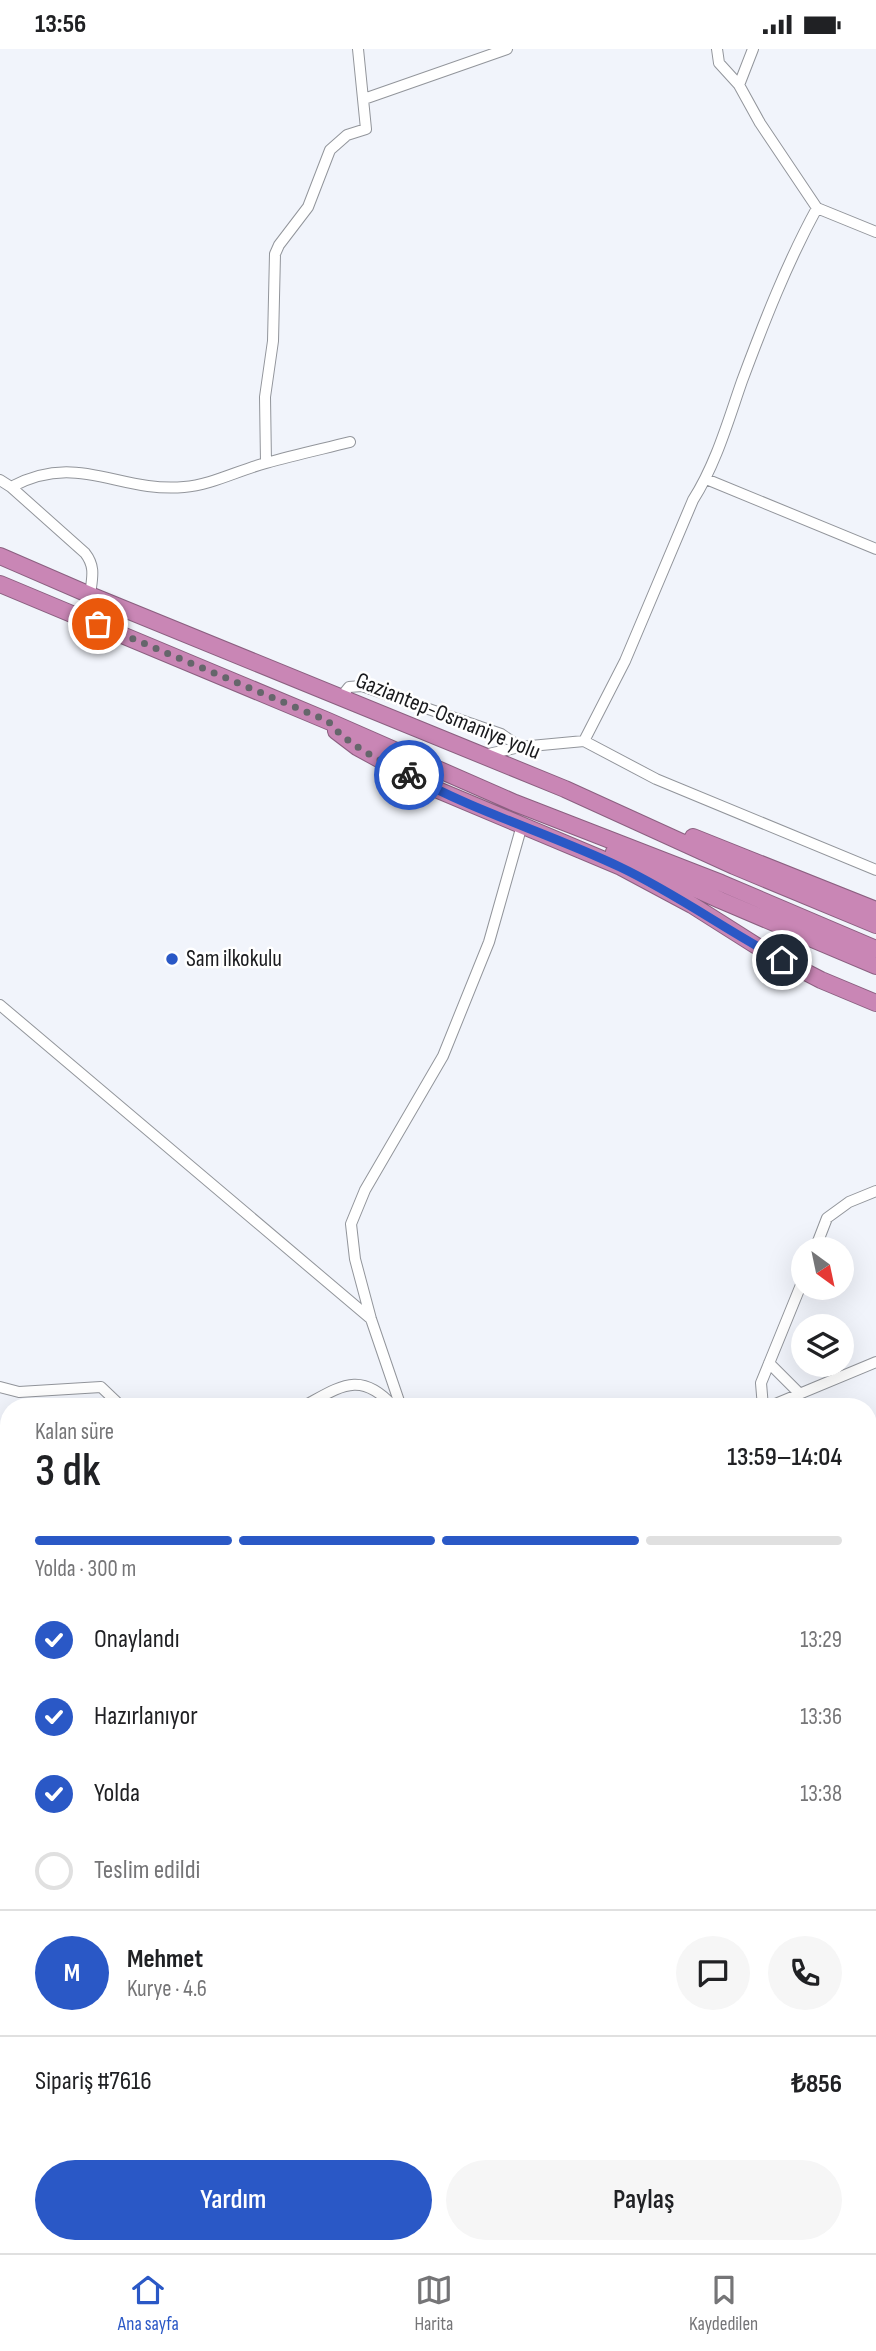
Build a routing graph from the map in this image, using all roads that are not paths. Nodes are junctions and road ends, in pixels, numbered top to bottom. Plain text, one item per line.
1 (358, 49) edge
2 (507, 49) edge
3 (717, 49) edge
4 (753, 49) edge
5 (739, 85) junction
6 (364, 99) junction
7 (817, 208) junction
8 (876, 232) edge
9 (350, 442) dead end
10 (266, 463) junction
11 (706, 479) junction
12 (0, 480) edge
13 (11, 487) junction
14 (876, 549) edge
15 (0, 556) edge
16 (0, 584) edge
17 (90, 595) junction
18 (341, 697) junction
19 (328, 721) junction
20 (584, 741) junction
21 (520, 747) junction
22 (484, 755) junction
23 (565, 789) junction
24 (561, 820) junction
25 (522, 825) junction
26 (876, 870) edge
27 (876, 910) edge
28 (876, 925) edge
29 (876, 949) edge
30 (876, 966) edge
31 (876, 1003) edge
32 (0, 1005) edge
33 (876, 1191) edge
34 (820, 1237) edge
35 (795, 1300) edge
36 (371, 1319) junction
37 (876, 1362) edge
38 (769, 1363) junction
39 (0, 1387) edge
40 (799, 1392) junction
41 (113, 1398) edge
42 (322, 1398) edge
43 (385, 1398) edge
44 (398, 1398) edge
45 (762, 1398) edge
46 (787, 1398) edge

1 - 6 street
2 - 6 street
3 - 5 street
4 - 5 street
5 - 7 street
6 - 10 street
7 - 8 street
7 - 11 street
9 - 10 street
10 - 13 street
11 - 14 street
11 - 20 street
12 - 13 street
13 - 17 street
15 - 17 highway, Gaziantep-Osmaniye yolu
16 - 19 highway
17 - 18 highway, Gaziantep-Osmaniye yolu
18 - 21 street
18 - 22 highway, Gaziantep-Osmaniye yolu
19 - 24 highway
19 - 25 highway
20 - 21 street
20 - 26 street
21 - 22 street
22 - 23 highway, Gaziantep-Osmaniye yolu
23 - 27 highway
23 - 28 highway, Gaziantep-Osmaniye yolu
24 - 29 highway
24 - 30 highway
25 - 31 highway
25 - 36 street
32 - 36 street
33 - 34 street
35 - 38 street
36 - 44 street
37 - 40 street
38 - 40 street
38 - 45 street
39 - 41 street
40 - 46 street
42 - 43 street

